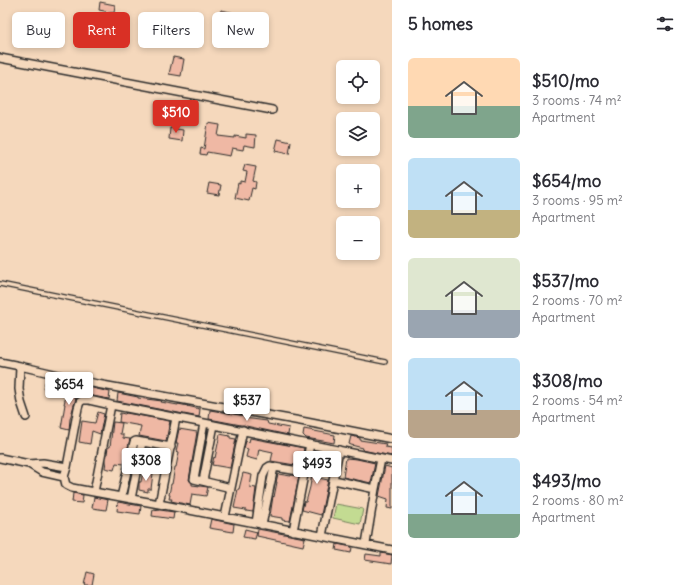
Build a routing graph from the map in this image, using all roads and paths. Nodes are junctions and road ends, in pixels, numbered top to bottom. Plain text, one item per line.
1 (0, 58) edge
2 (272, 110) dead end
3 (0, 284) edge
4 (0, 362) edge
5 (385, 362) dead end
6 (20, 366) junction
7 (111, 405) junction
8 (26, 417) dead end
9 (176, 418) junction
10 (204, 423) junction
11 (214, 425) junction
12 (243, 430) junction
13 (392, 439) edge
14 (142, 442) junction
15 (310, 444) junction
16 (171, 447) junction
17 (339, 450) junction
18 (0, 458) edge
19 (381, 459) junction
20 (392, 461) edge
21 (29, 464) junction
22 (67, 467) junction
23 (305, 472) junction
24 (64, 477) junction
25 (334, 480) junction
26 (203, 481) junction
27 (231, 488) junction
28 (375, 489) junction
29 (94, 492) junction
30 (121, 497) junction
31 (131, 499) junction
32 (159, 504) junction
33 (225, 517) junction
34 (259, 524) junction
35 (293, 531) junction
36 (322, 536) junction
37 (366, 544) junction
38 (392, 550) edge

1 - 2 street
3 - 5 lane
4 - 6 street
6 - 8 street
6 - 13 street
7 - 9 street
7 - 22 street
7 - 29 street
9 - 10 street
9 - 16 street
10 - 11 street
10 - 26 street
11 - 12 street
11 - 26 street
12 - 15 street
12 - 27 street
14 - 16 street
14 - 30 street
14 - 31 street
15 - 17 street
15 - 23 street
16 - 32 street
17 - 19 street
17 - 25 street
18 - 21 street
19 - 20 street
19 - 28 street
21 - 22 street
21 - 24 street
22 - 24 street
23 - 34 street
23 - 35 street
24 - 29 street
25 - 28 street
25 - 36 street
26 - 27 street
27 - 33 street
28 - 37 street
29 - 30 street
30 - 31 street
31 - 32 street
32 - 33 street
33 - 34 street
34 - 35 street
35 - 36 street
36 - 37 street
37 - 38 street

